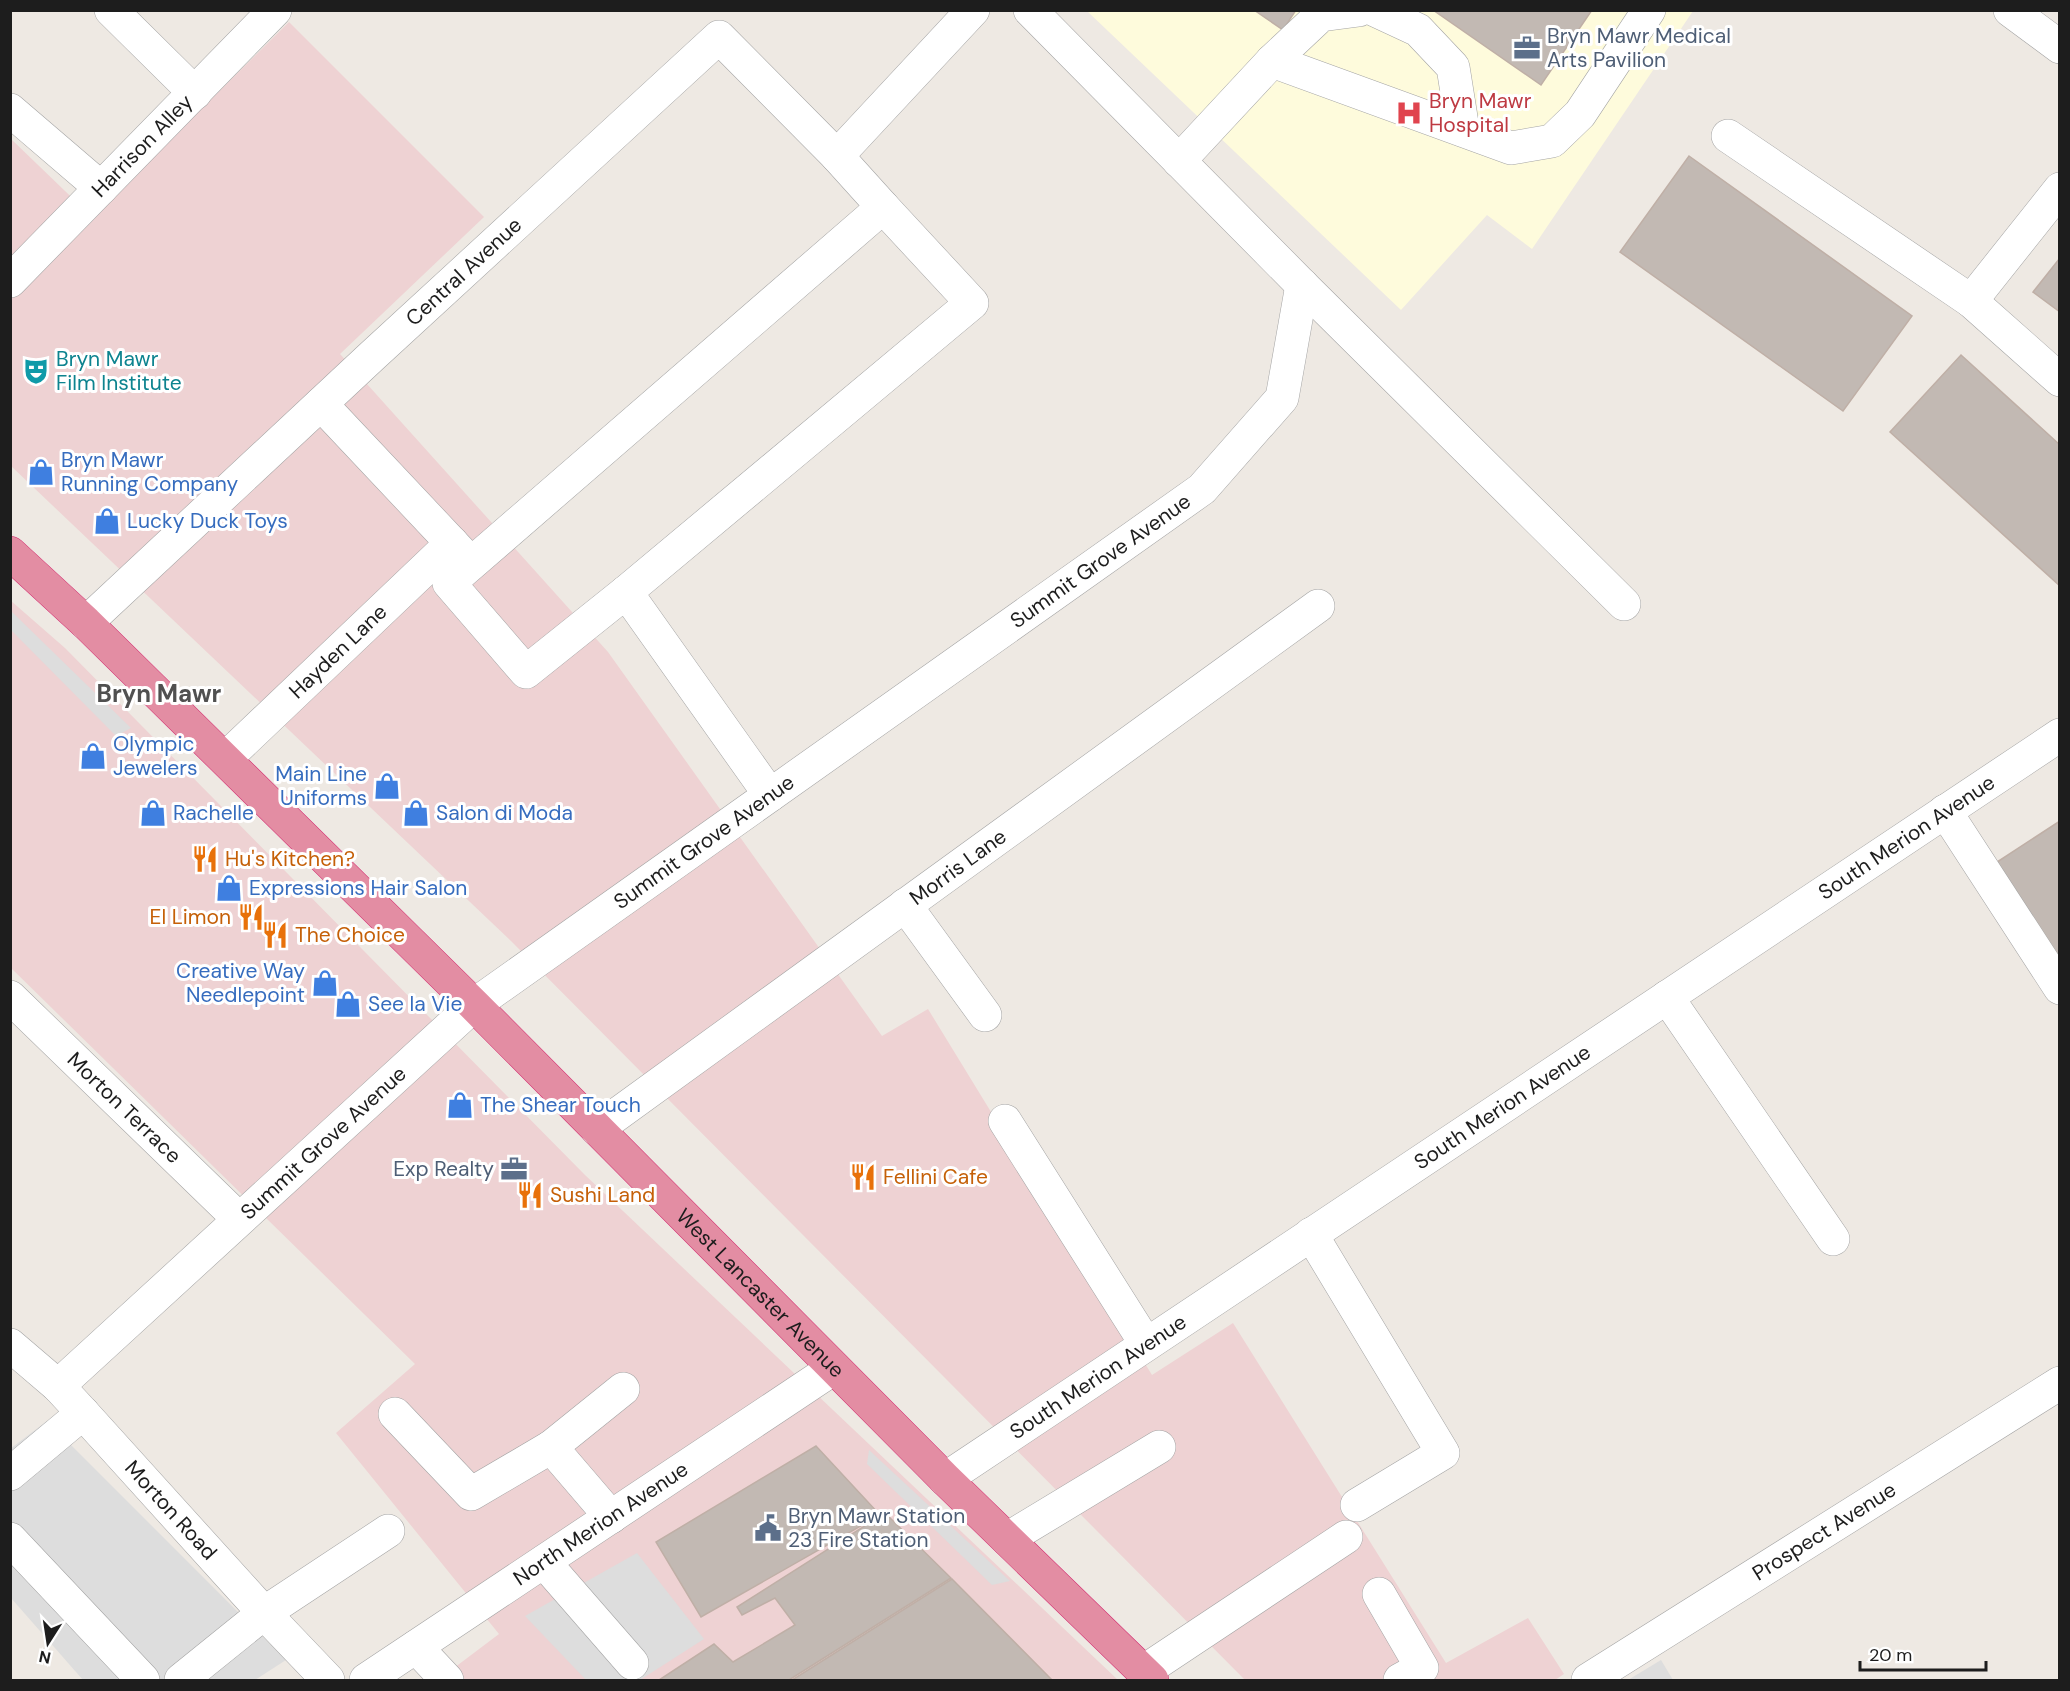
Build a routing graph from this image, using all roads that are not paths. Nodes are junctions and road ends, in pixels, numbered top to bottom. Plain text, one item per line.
1 (111, 10) edge
2 (275, 10) edge
3 (973, 10) edge
4 (1030, 10) edge
5 (1359, 10) edge
6 (1375, 10) edge
7 (1649, 10) edge
8 (2010, 10) edge
9 (2060, 47) edge
10 (1272, 61) junction
11 (195, 93) junction
12 (10, 110) edge
13 (1463, 130) junction
14 (1728, 136) dead end
15 (837, 156) junction
16 (1179, 161) junction
17 (101, 188) junction
18 (2060, 189) edge
19 (883, 207) junction
20 (10, 281) edge
21 (1302, 285) junction
22 (1971, 301) junction
23 (2060, 380) edge
24 (321, 404) junction
25 (10, 553) edge
26 (462, 553) junction
27 (626, 592) junction
28 (1624, 604) dead end
29 (1318, 606) dead end
30 (86, 623) junction
31 (2060, 735) edge
32 (225, 759) junction
33 (770, 795) junction
34 (1945, 811) junction
35 (905, 905) junction
36 (2060, 988) edge
37 (1667, 997) junction
38 (10, 998) edge
39 (474, 1005) junction
40 (985, 1015) dead end
41 (1005, 1121) dead end
42 (597, 1129) junction
43 (238, 1219) junction
44 (1311, 1234) junction
45 (1833, 1239) dead end
46 (1146, 1344) junction
47 (10, 1345) edge
48 (834, 1368) junction
49 (2060, 1383) edge
50 (58, 1386) junction
51 (622, 1389) dead end
52 (83, 1413) junction
53 (395, 1414) dead end
54 (1158, 1447) dead end
55 (551, 1448) junction
56 (10, 1474) edge
57 (945, 1479) junction
58 (1358, 1505) dead end
59 (611, 1517) junction
60 (388, 1531) dead end
61 (1346, 1537) dead end
62 (10, 1539) edge
63 (1007, 1539) junction
64 (544, 1562) junction
65 (1379, 1594) dead end
66 (264, 1613) junction
67 (416, 1647) junction
68 (632, 1663) dead end
69 (1607, 1675) edge
70 (1148, 1676) edge
71 (143, 1680) edge
72 (181, 1680) edge
73 (328, 1680) edge
74 (366, 1680) edge
75 (447, 1680) edge
76 (1400, 1680) edge

1 - 11 street
2 - 11 street, Harrison Alley
3 - 15 street
4 - 16 street
5 - 10 street
6 - 13 street
7 - 13 street
8 - 9 street
10 - 13 street
10 - 16 street
11 - 17 street, Harrison Alley
12 - 17 street
14 - 22 street
15 - 19 street
15 - 24 street, Central Avenue
16 - 21 street
17 - 20 street, Harrison Alley
18 - 22 street
19 - 26 street
19 - 27 street
21 - 28 street
21 - 33 street, Summit Grove Avenue
22 - 23 street
24 - 26 street
24 - 30 street, Central Avenue
25 - 30 highway, West Lancaster Avenue
26 - 27 street
26 - 32 street, Hayden Lane
27 - 33 street
29 - 35 street, Morris Lane
30 - 32 highway, West Lancaster Avenue
31 - 34 street, South Merion Avenue
32 - 39 highway, West Lancaster Avenue
33 - 39 street, Summit Grove Avenue
34 - 36 street
34 - 37 street, South Merion Avenue
35 - 40 street
35 - 42 street, Morris Lane
37 - 44 street, South Merion Avenue
37 - 45 street
38 - 43 street, Morton Terrace
39 - 42 highway, West Lancaster Avenue
39 - 43 street, Summit Grove Avenue
41 - 46 street
42 - 48 highway, West Lancaster Avenue
43 - 50 street, Summit Grove Avenue
44 - 46 street, South Merion Avenue
44 - 58 street
46 - 57 street, South Merion Avenue
47 - 50 street, Morton Road
48 - 57 highway, West Lancaster Avenue
48 - 59 street, North Merion Avenue
49 - 69 street, Prospect Avenue
50 - 52 street, Morton Road
51 - 55 street
52 - 56 street
52 - 66 street, Morton Road
53 - 55 street
54 - 63 street
55 - 59 street
57 - 63 highway, West Lancaster Avenue
59 - 64 street, North Merion Avenue
60 - 66 street
61 - 70 street
62 - 71 street
63 - 70 highway, West Lancaster Avenue
64 - 67 street, North Merion Avenue
64 - 68 street
65 - 76 street
66 - 72 street
66 - 73 street, Morton Road
67 - 74 street, North Merion Avenue
67 - 75 street

